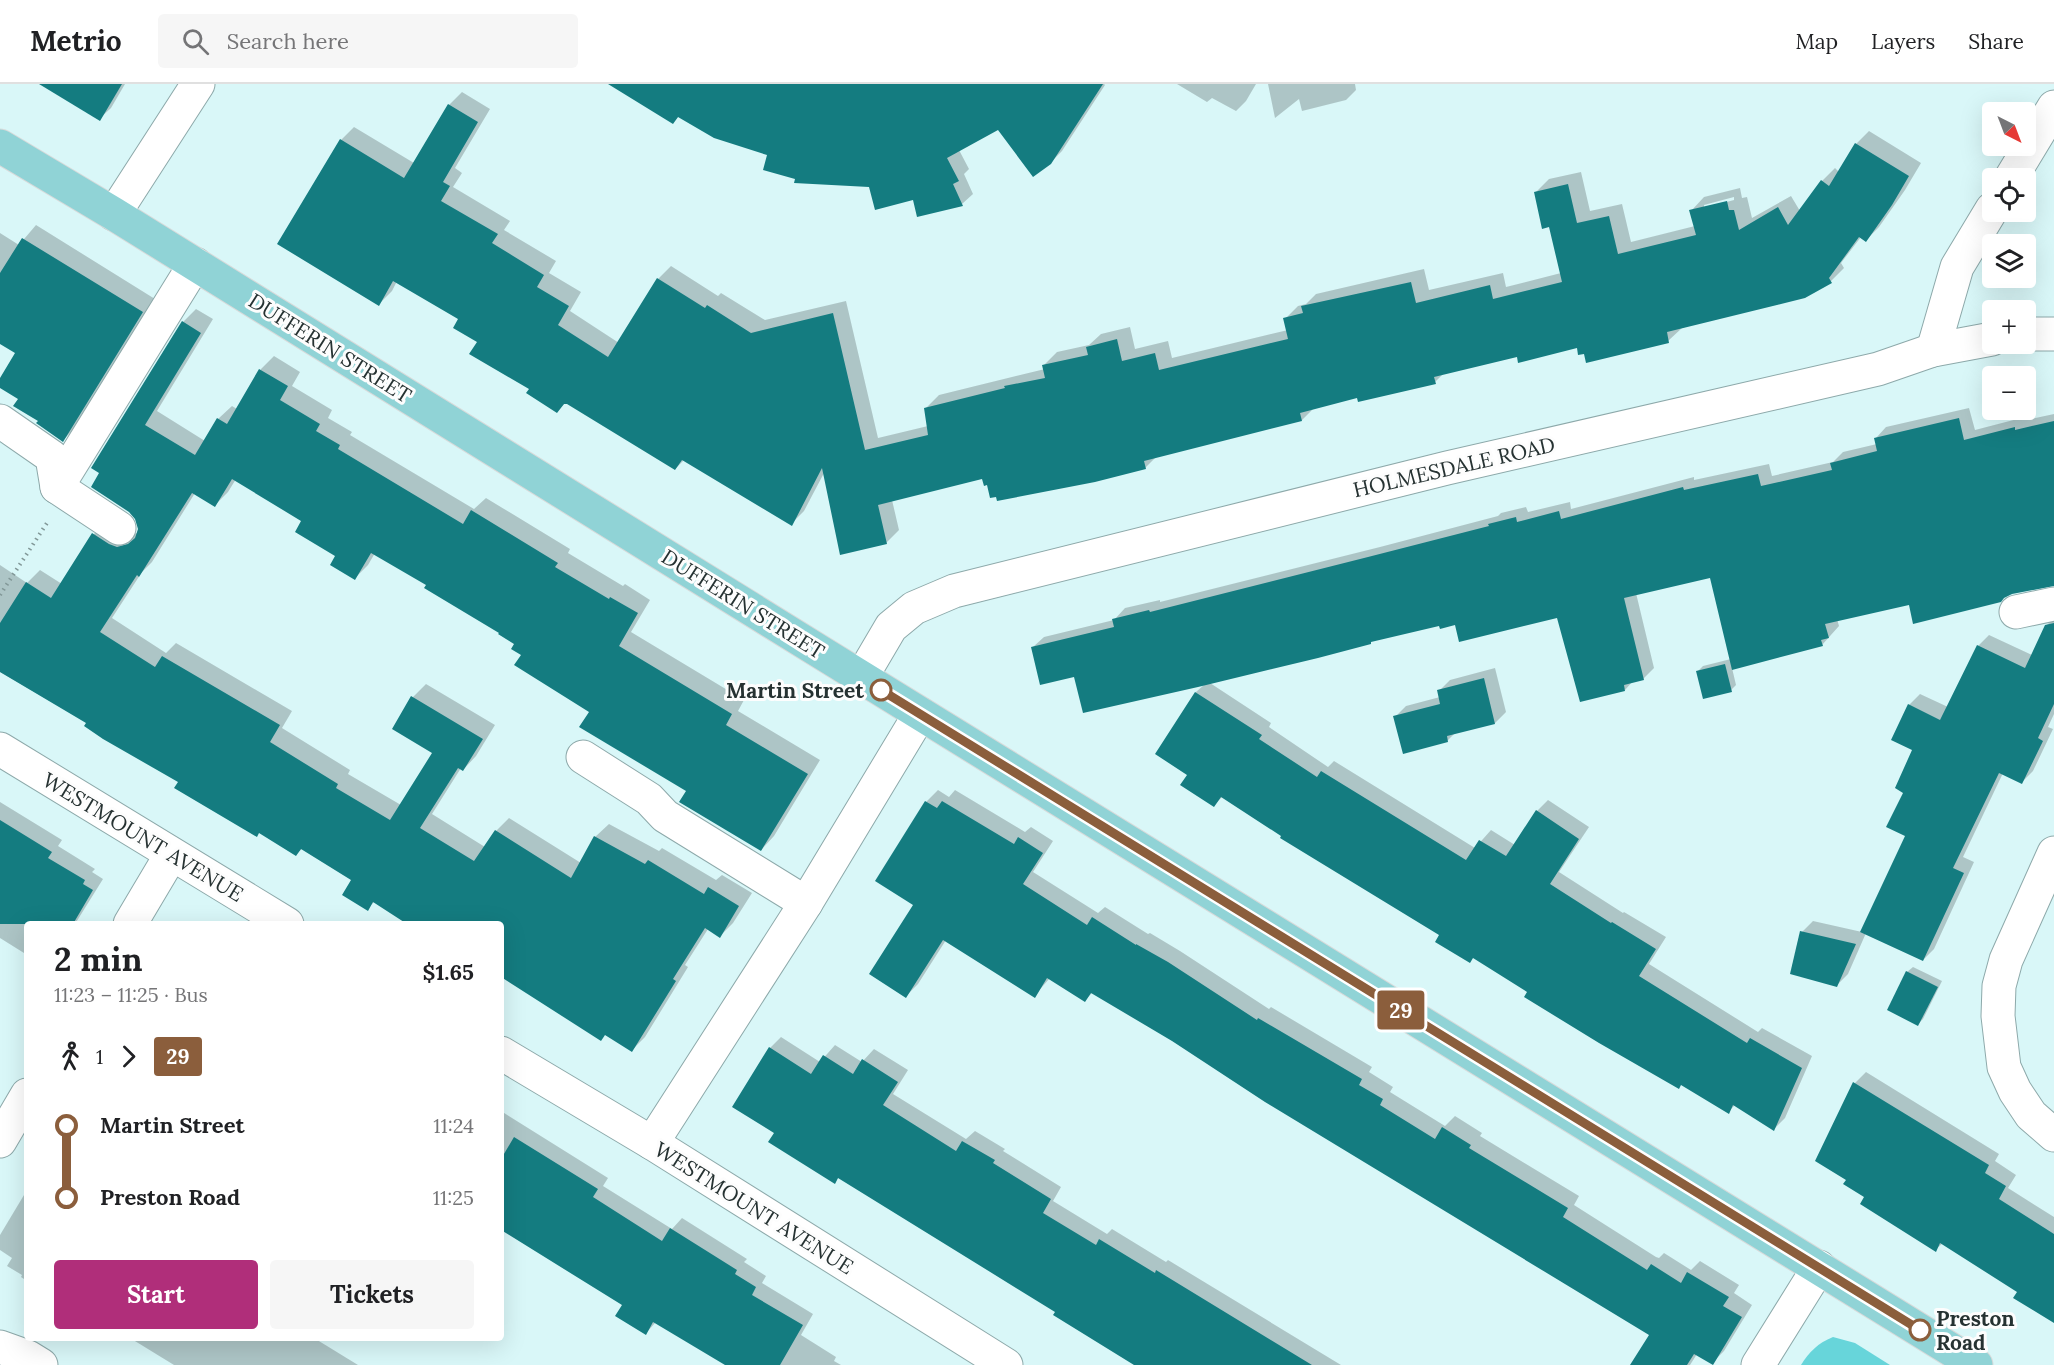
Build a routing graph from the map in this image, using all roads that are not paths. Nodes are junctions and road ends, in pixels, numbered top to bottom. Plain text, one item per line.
1 (198, 84) edge
2 (2054, 107) edge
3 (0, 146) edge
4 (2017, 168) edge
5 (114, 214) junction
6 (1984, 222) edge
7 (195, 264) junction
8 (2036, 334) edge
9 (2054, 334) edge
10 (1982, 341) edge
11 (1933, 350) junction
12 (0, 421) edge
13 (62, 491) junction
14 (119, 528) dead end
15 (2054, 604) edge
16 (2016, 612) dead end
17 (861, 678) junction
18 (921, 714) junction
19 (0, 749) edge
20 (583, 757) dead end
21 (2054, 853) edge
22 (171, 855) junction
23 (806, 903) junction
24 (132, 921) edge
25 (282, 921) edge
26 (504, 1055) edge
27 (24, 1100) edge
28 (2054, 1135) edge
29 (0, 1141) edge
30 (652, 1143) junction
31 (1819, 1268) junction
32 (0, 1347) edge
33 (41, 1365) edge
34 (1006, 1365) edge
35 (1758, 1365) edge
36 (1976, 1365) edge

1 - 5 street
2 - 4 street
3 - 5 main road, DUFFERIN STREET
5 - 7 main road, DUFFERIN STREET
6 - 11 street
7 - 13 street
7 - 17 main road, DUFFERIN STREET
8 - 9 street
10 - 11 street, HOLMESDALE ROAD
11 - 17 street, HOLMESDALE ROAD
12 - 13 street
13 - 14 street
15 - 16 street
17 - 18 main road, DUFFERIN STREET
18 - 23 street
18 - 31 main road, DUFFERIN STREET
19 - 22 street, WESTMOUNT AVENUE
20 - 23 street
21 - 28 street
22 - 24 street
22 - 25 street, WESTMOUNT AVENUE
23 - 30 street
26 - 30 street, WESTMOUNT AVENUE
27 - 29 street
30 - 34 street, WESTMOUNT AVENUE
31 - 35 street
31 - 36 main road, DUFFERIN STREET
32 - 33 street

